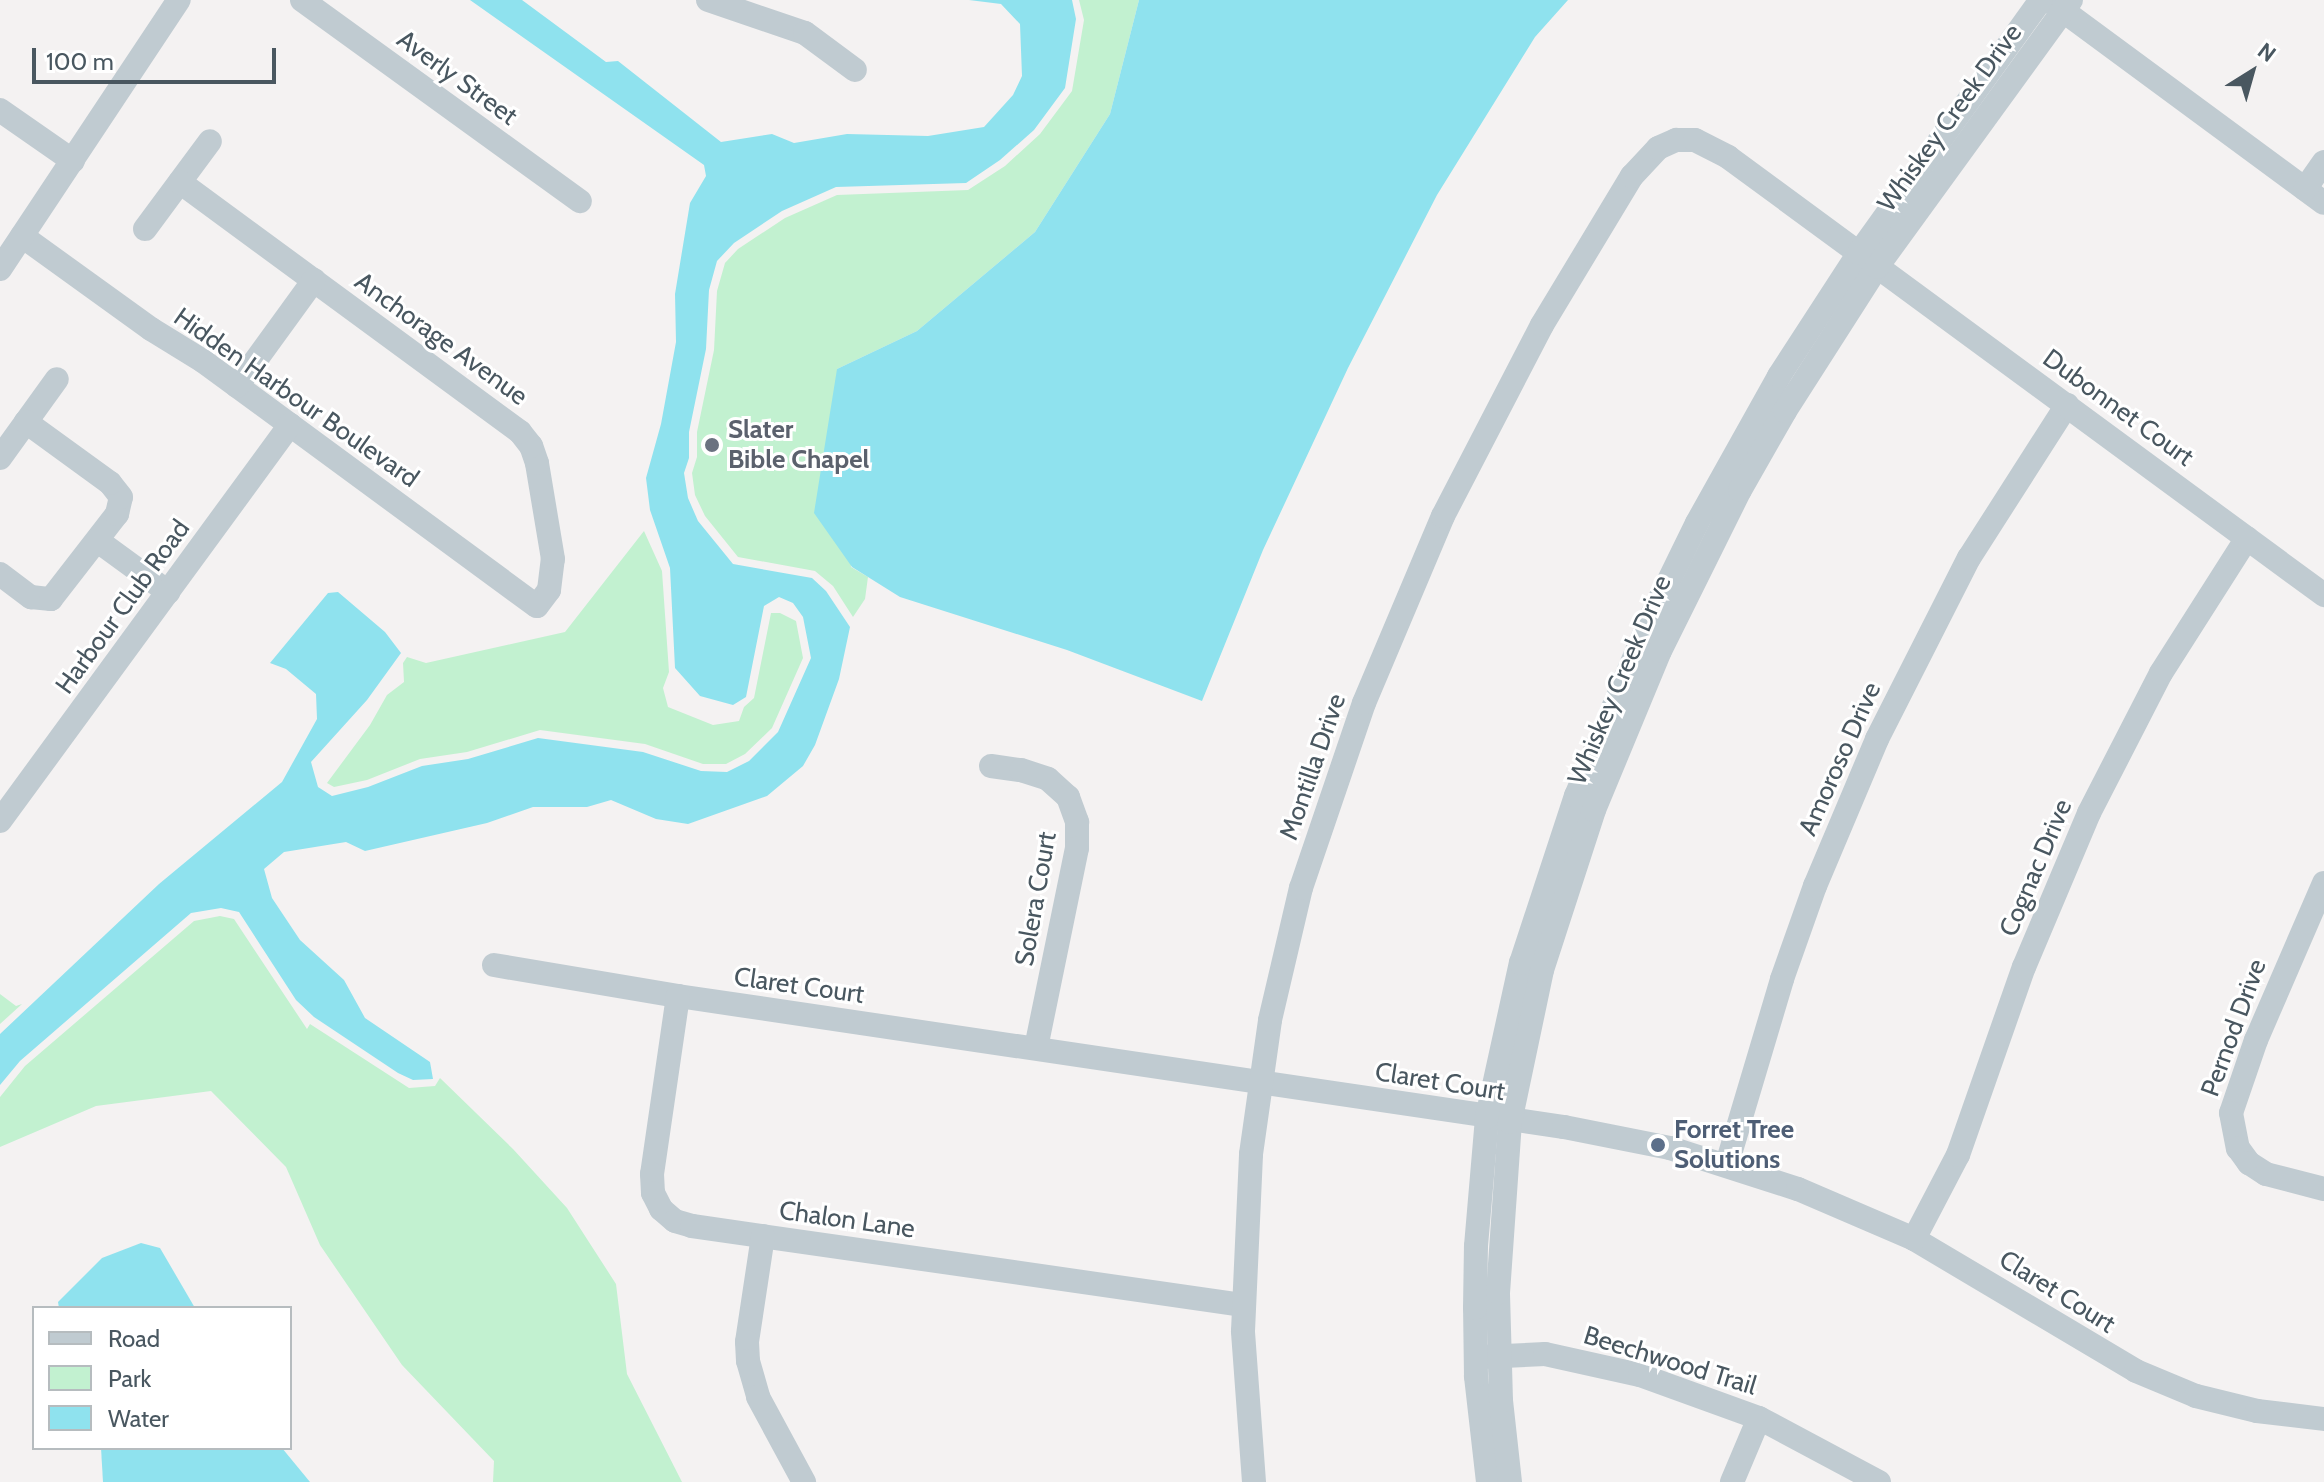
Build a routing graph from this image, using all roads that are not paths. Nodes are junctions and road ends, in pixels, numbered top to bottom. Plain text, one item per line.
1 (179, 0) edge
2 (302, 0) edge
3 (708, 0) edge
4 (2056, 3) edge
5 (855, 70) dead end
6 (0, 110) edge
7 (210, 141) dead end
8 (1666, 144) joint
9 (73, 161) junction
10 (2324, 162) edge
11 (180, 182) junction
12 (2314, 196) edge
13 (580, 201) dead end
14 (145, 229) dead end
15 (22, 236) junction
16 (1868, 260) junction
17 (0, 269) edge
18 (314, 280) junction
19 (57, 379) dead end
20 (237, 386) junction
21 (2067, 405) junction
22 (26, 422) junction
23 (290, 425) junction
24 (0, 458) edge
25 (2247, 538) junction
26 (98, 541) junction
27 (0, 574) edge
28 (168, 592) junction
29 (2324, 595) edge
30 (537, 606) joint
31 (991, 766) dead end
32 (0, 821) edge
33 (2323, 888) edge
34 (494, 965) dead end
35 (678, 996) junction
36 (1036, 1048) junction
37 (1259, 1083) junction
38 (1498, 1120) junction
39 (1727, 1164) junction
40 (2324, 1189) edge
41 (763, 1236) junction
42 (1914, 1239) junction
43 (1243, 1305) junction
44 (1487, 1357) junction
45 (1759, 1418) junction
46 (2324, 1419) edge
47 (804, 1482) edge
48 (1254, 1482) edge
49 (1488, 1482) edge
50 (1510, 1482) edge
51 (1732, 1482) edge
52 (1879, 1482) edge

1 - 9 street
2 - 13 street, Averly Street
3 - 5 street
4 - 12 street
4 - 16 street, Whiskey Creek Drive
6 - 9 street
7 - 11 street
8 - 16 street, Dubonnet Court
8 - 37 street, Montilla Drive
9 - 15 street
10 - 12 street
11 - 14 street
11 - 18 street, Anchorage Avenue
15 - 17 street
15 - 20 street, Hidden Harbour Boulevard
16 - 21 street, Dubonnet Court
16 - 38 street, Whiskey Creek Drive
18 - 20 street
18 - 30 street, Anchorage Avenue
19 - 22 street
20 - 23 street, Hidden Harbour Boulevard
21 - 25 street, Dubonnet Court
21 - 39 street, Amoroso Drive
22 - 24 street
22 - 26 street
23 - 28 street, Harbour Club Road
23 - 30 street, Hidden Harbour Boulevard
25 - 29 street, Dubonnet Court
25 - 42 street, Cognac Drive
26 - 27 street
26 - 28 street
28 - 32 street, Harbour Club Road
31 - 36 street, Solera Court
33 - 40 street, Pernod Drive
34 - 35 street, Claret Court
35 - 36 street, Claret Court
35 - 41 street, Chalon Lane
36 - 37 street, Claret Court
37 - 38 street, Claret Court
37 - 43 street, Montilla Drive
38 - 39 street, Claret Court
38 - 44 street, Whiskey Creek Drive
39 - 42 street, Claret Court
41 - 43 street, Chalon Lane
41 - 47 street
42 - 46 street, Claret Court
43 - 48 street, Montilla Drive
44 - 45 street, Beechwood Trail
44 - 49 street, Whiskey Creek Drive
44 - 50 street, Whiskey Creek Drive
45 - 51 street
45 - 52 street, Beechwood Trail

